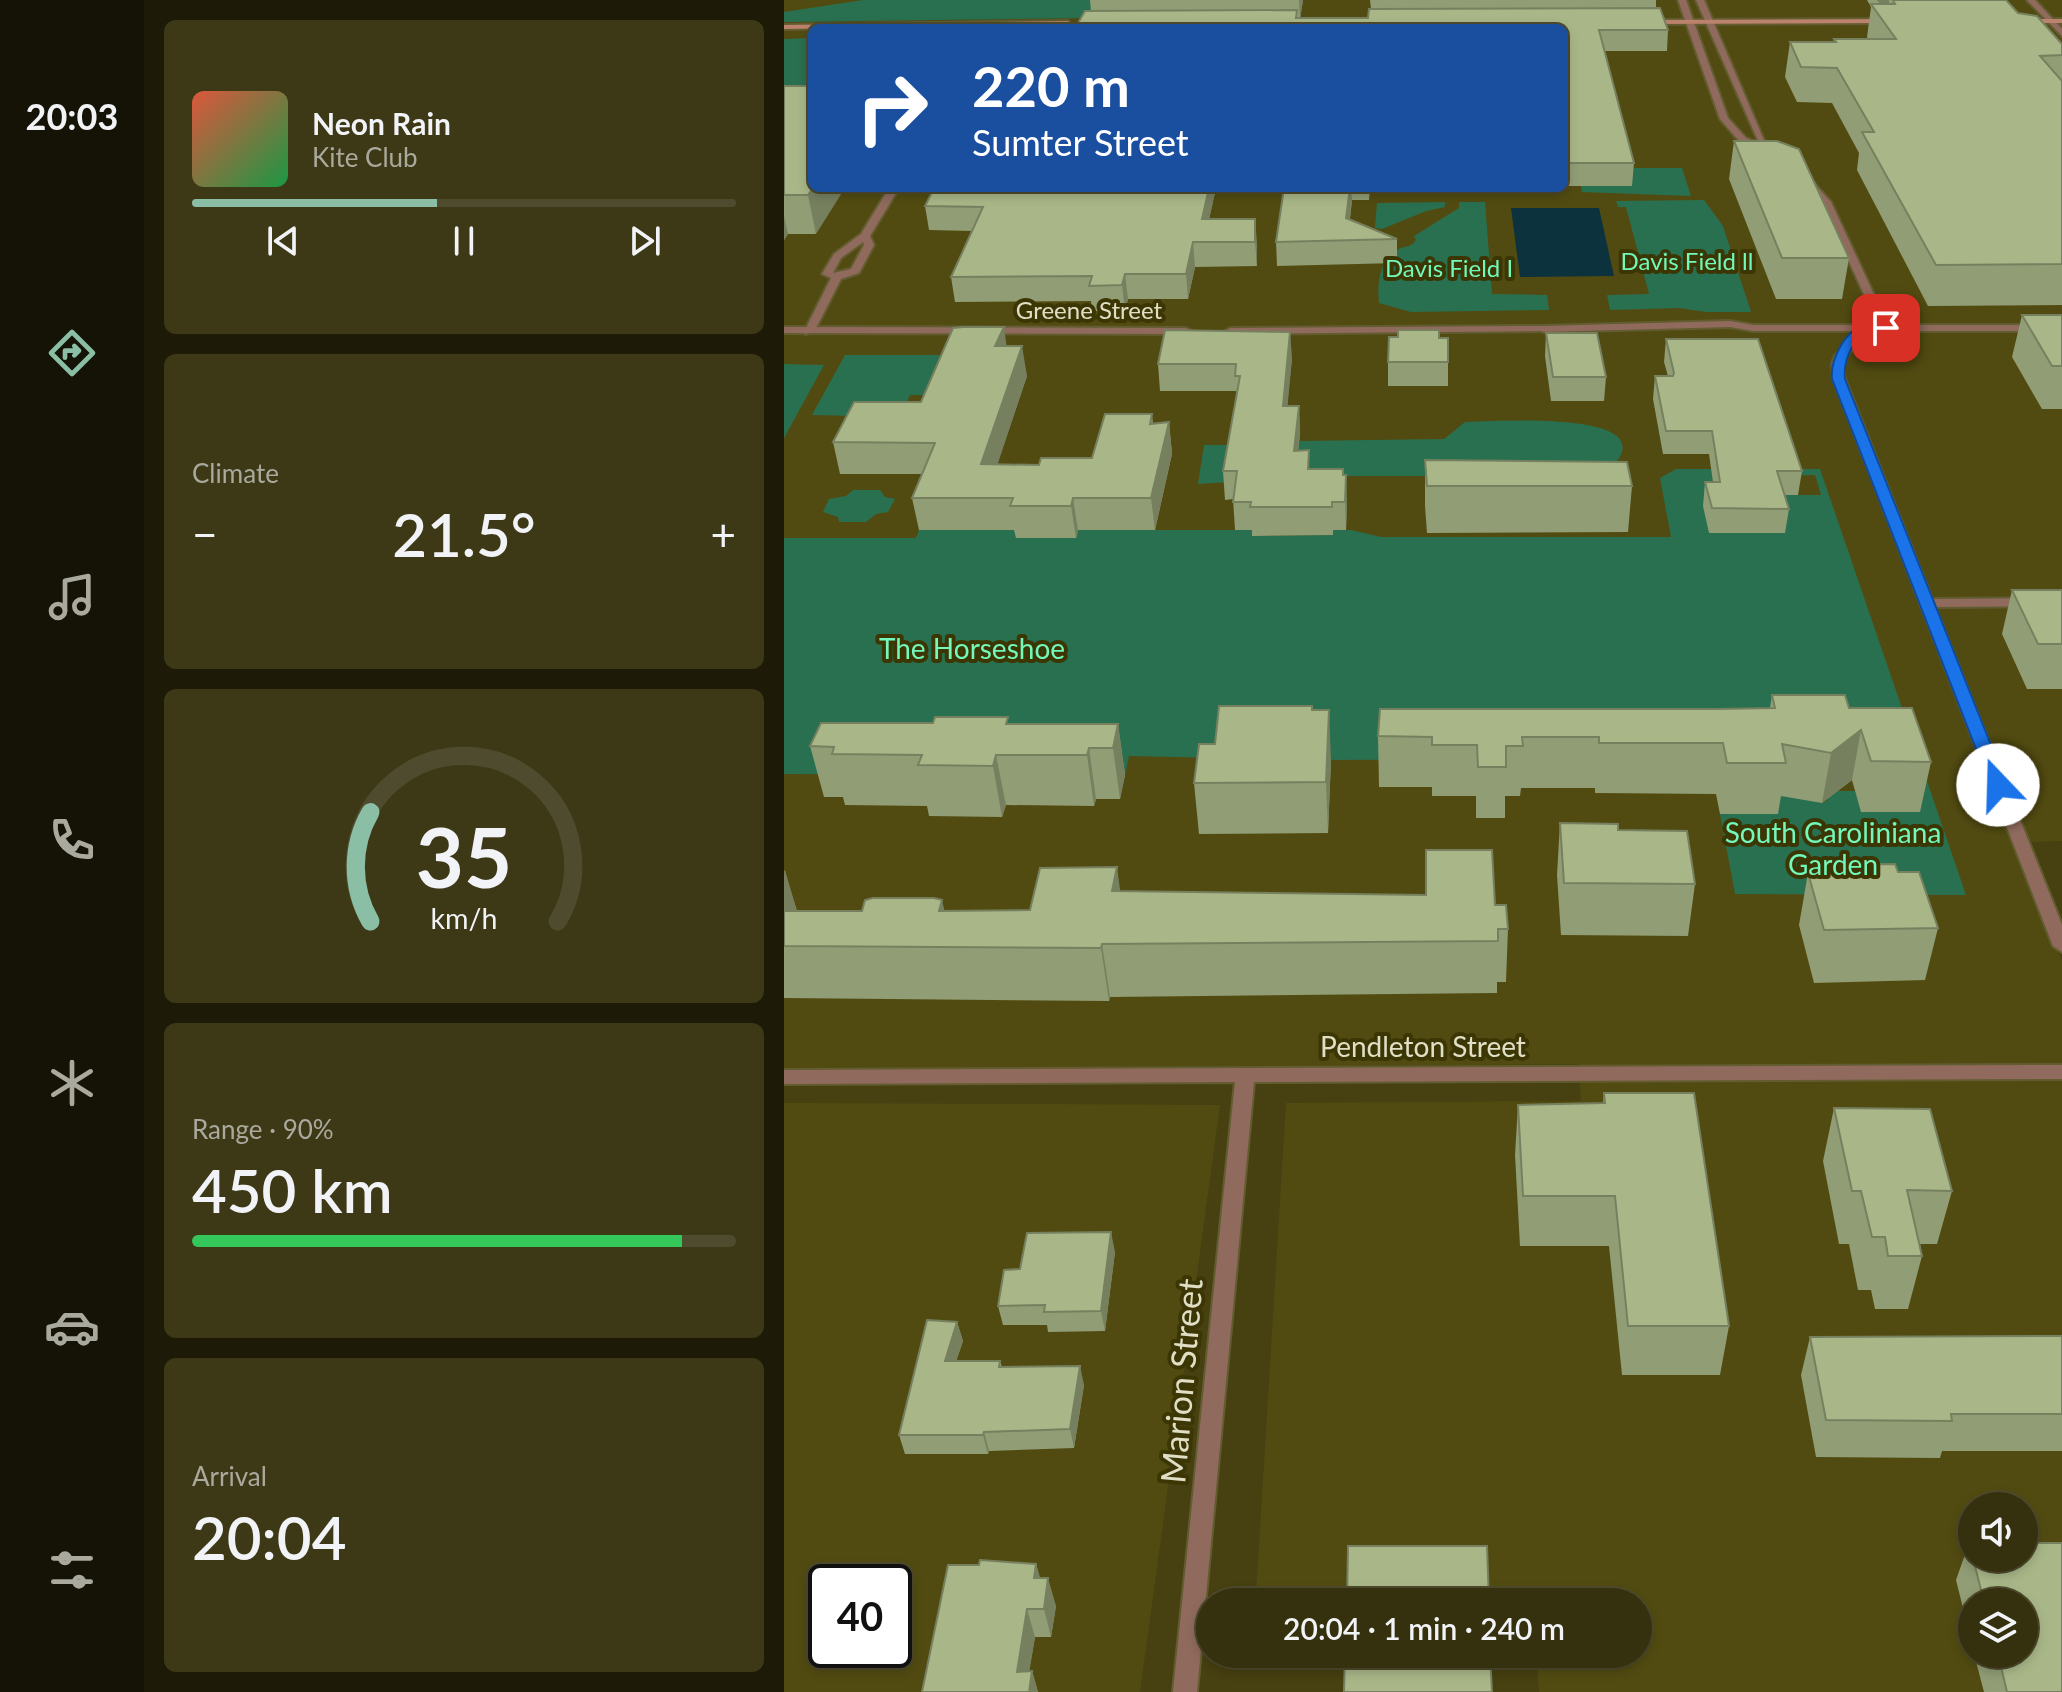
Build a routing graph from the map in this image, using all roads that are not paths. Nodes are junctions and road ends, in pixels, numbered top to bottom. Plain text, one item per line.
1 (1682, 0) edge
2 (1700, 0) edge
3 (2031, 0) edge
4 (2004, 21) edge
5 (2050, 21) junction
6 (1082, 23) edge
7 (1052, 24) edge
8 (1897, 25) edge
9 (1641, 26) edge
10 (1691, 26) junction
11 (1712, 26) junction
12 (784, 27) edge
13 (808, 27) edge
14 (2061, 28) edge
15 (2010, 29) edge
16 (808, 34) edge
17 (784, 35) edge
18 (1793, 166) edge
19 (892, 192) edge
20 (865, 236) junction
21 (837, 277) junction
22 (1867, 328) junction
23 (2062, 328) edge
24 (784, 330) edge
25 (1205, 331) edge
26 (1220, 331) edge
27 (809, 332) junction
28 (2062, 602) edge
29 (1929, 603) junction
30 (2062, 946) edge
31 (2062, 1072) edge
32 (1245, 1076) junction
33 (784, 1077) edge
34 (1185, 1692) edge

1 - 10 street
2 - 11 street
3 - 5 street
4 - 5 main road
5 - 14 street
6 - 7 main road
8 - 11 main road
9 - 10 main road
10 - 11 main road
10 - 11 street
12 - 13 main road
14 - 15 main road
16 - 17 main road
18 - 22 street
19 - 20 street
20 - 21 street
20 - 21 street
21 - 27 street
22 - 23 street
22 - 26 street
22 - 29 street
24 - 27 street, Greene Street
25 - 27 street, Greene Street
28 - 29 street
29 - 30 street
31 - 32 street, Pendleton Street
32 - 33 street, Pendleton Street
32 - 34 street, Marion Street

